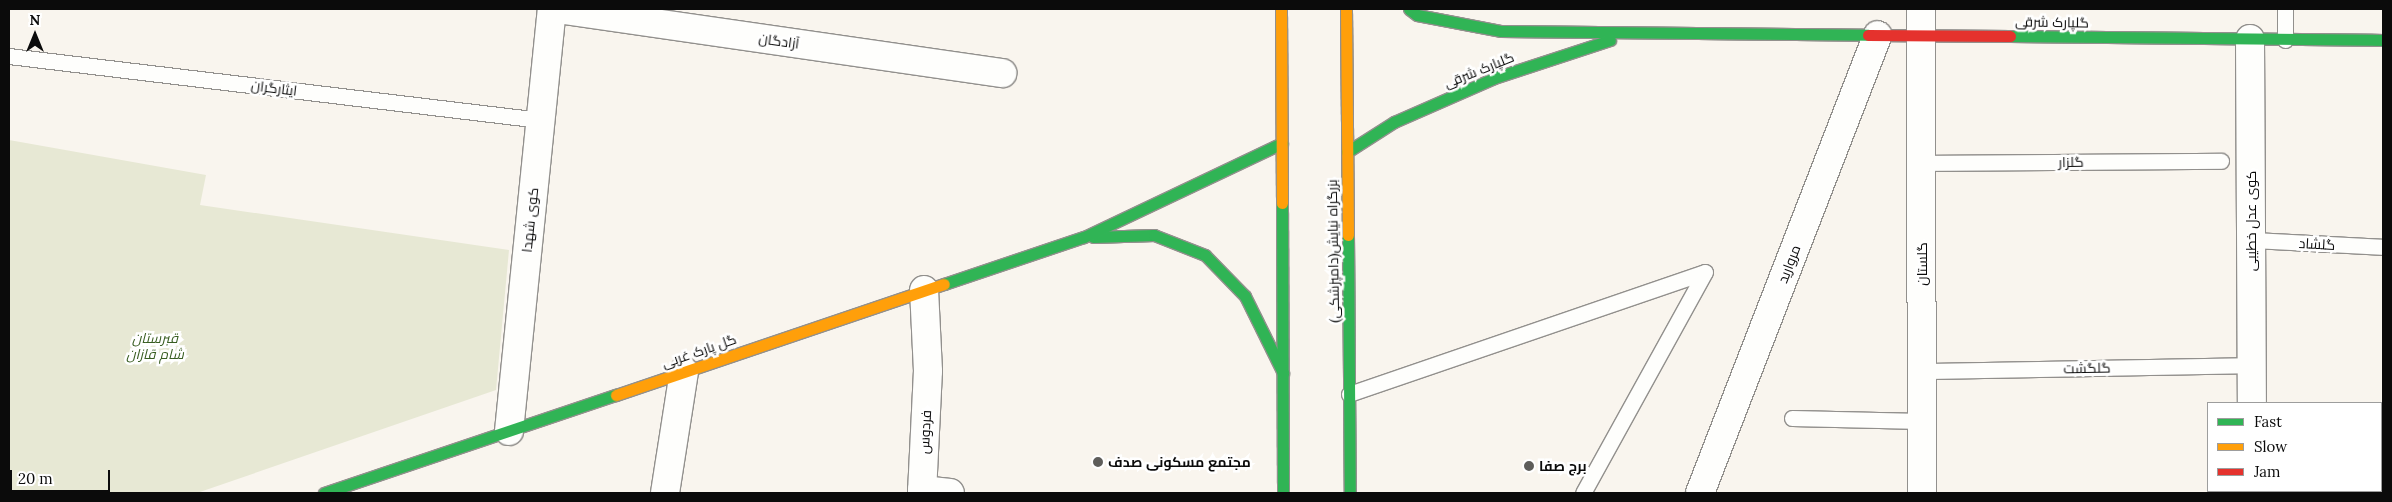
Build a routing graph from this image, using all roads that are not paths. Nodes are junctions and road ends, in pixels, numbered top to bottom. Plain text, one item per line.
1 (552, 9) edge
2 (557, 9) edge
3 (1281, 9) edge
4 (1346, 9) edge
5 (1409, 9) edge
6 (2285, 9) edge
7 (1921, 22) edge
8 (1630, 33) junction
9 (1878, 35) junction
10 (2250, 39) junction
11 (2285, 40) junction
12 (2383, 40) edge
13 (9, 56) edge
14 (1002, 73) dead end
15 (540, 120) junction
16 (1282, 143) junction
17 (1347, 152) junction
18 (2221, 160) dead end
19 (1921, 163) junction
20 (1084, 237) junction
21 (2251, 240) junction
22 (2383, 248) edge
23 (924, 290) junction
24 (2252, 365) junction
25 (1922, 371) junction
26 (684, 372) junction
27 (1283, 373) junction
28 (1349, 394) junction
29 (2252, 402) edge
30 (1792, 418) dead end
31 (1922, 421) junction
32 (508, 431) junction
33 (922, 492) edge
34 (324, 493) edge
35 (665, 493) edge
36 (950, 493) edge
37 (1283, 493) edge
38 (1350, 493) edge
39 (1583, 493) edge
40 (1700, 493) edge
41 (1922, 493) edge

1 - 15 street, کوی شهدا
2 - 14 street, آزادگان
3 - 16 main road
4 - 17 main road, بزرگراه نیایش(دامپزشکی)
5 - 8 main road, گلپارک شرقی
6 - 11 lane
7 - 9 main road, گلپارک شرقی
7 - 10 main road, گلپارک شرقی
7 - 19 street, گلستان
8 - 9 main road, گلپارک شرقی
8 - 17 main road, گلپارک شرقی
9 - 40 street, مروارید
10 - 11 main road, گلپارک شرقی
10 - 21 street, کوی عدل خطیبی
11 - 12 main road, گلپارک شرقی
13 - 15 lane, ایثارگران
15 - 32 street, کوی شهدا
16 - 20 main road
16 - 27 main road
17 - 28 main road, بزرگراه نیایش(دامپزشکی)
18 - 19 lane, گلزار
19 - 25 street, گلستان
20 - 23 main road, گل پارک غربی
20 - 27 main road
21 - 22 lane, گلشاد
21 - 24 street, کوی عدل خطیبی
23 - 26 main road, گل پارک غربی
23 - 33 street, فردوس
24 - 25 lane, گلگشت
24 - 29 street, کوی عدل خطیبی
25 - 31 street, گلستان
26 - 32 main road, گل پارک غربی
26 - 35 street
27 - 37 main road
28 - 38 main road, بزرگراه نیایش(دامپزشکی)
28 - 39 lane
30 - 31 lane
31 - 41 street, گلستان
32 - 34 main road, گل پارک غربی
33 - 36 street

